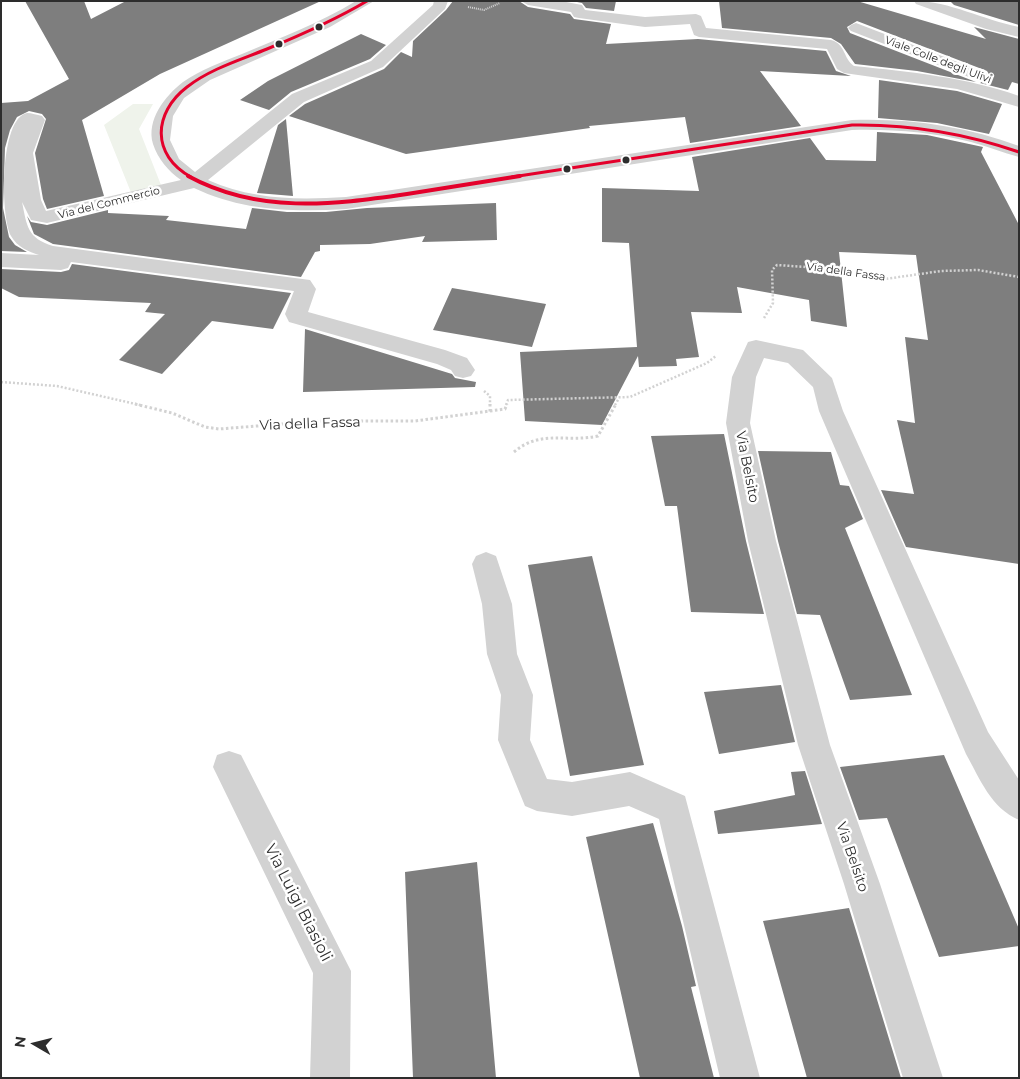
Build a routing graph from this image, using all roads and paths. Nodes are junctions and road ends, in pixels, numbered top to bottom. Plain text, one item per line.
1 (367, 1) edge
2 (440, 1) edge
3 (503, 1) edge
4 (528, 1) edge
5 (921, 1) edge
6 (460, 10) dead end
7 (856, 28) dead end
8 (1019, 32) edge
9 (1019, 91) edge
10 (1019, 102) edge
11 (1019, 152) edge
12 (195, 182) junction
13 (1, 260) edge
14 (97, 260) junction
15 (1019, 278) edge
16 (763, 320) dead end
17 (721, 352) dead end
18 (462, 370) dead end
19 (1, 382) edge
20 (619, 398) junction
21 (514, 452) dead end
22 (486, 564) dead end
23 (229, 768) dead end
24 (1019, 802) edge
25 (330, 1078) edge
26 (740, 1078) edge
27 (923, 1078) edge

1 - 12 street
2 - 12 street, Via del Commercio
3 - 6 path
4 - 10 street
5 - 8 street
7 - 9 street, Viale Colle degli Ulivi
11 - 12 street
12 - 14 street, Via del Commercio
13 - 14 street, Via del Commercio
14 - 18 street, Via del Commercio
15 - 16 path, Via della Fassa
17 - 20 path, Via della Fassa
19 - 20 path, Via della Fassa
20 - 21 path
22 - 26 street
23 - 25 street, Via Luigi Biasioli
24 - 27 street, Via Belsito

